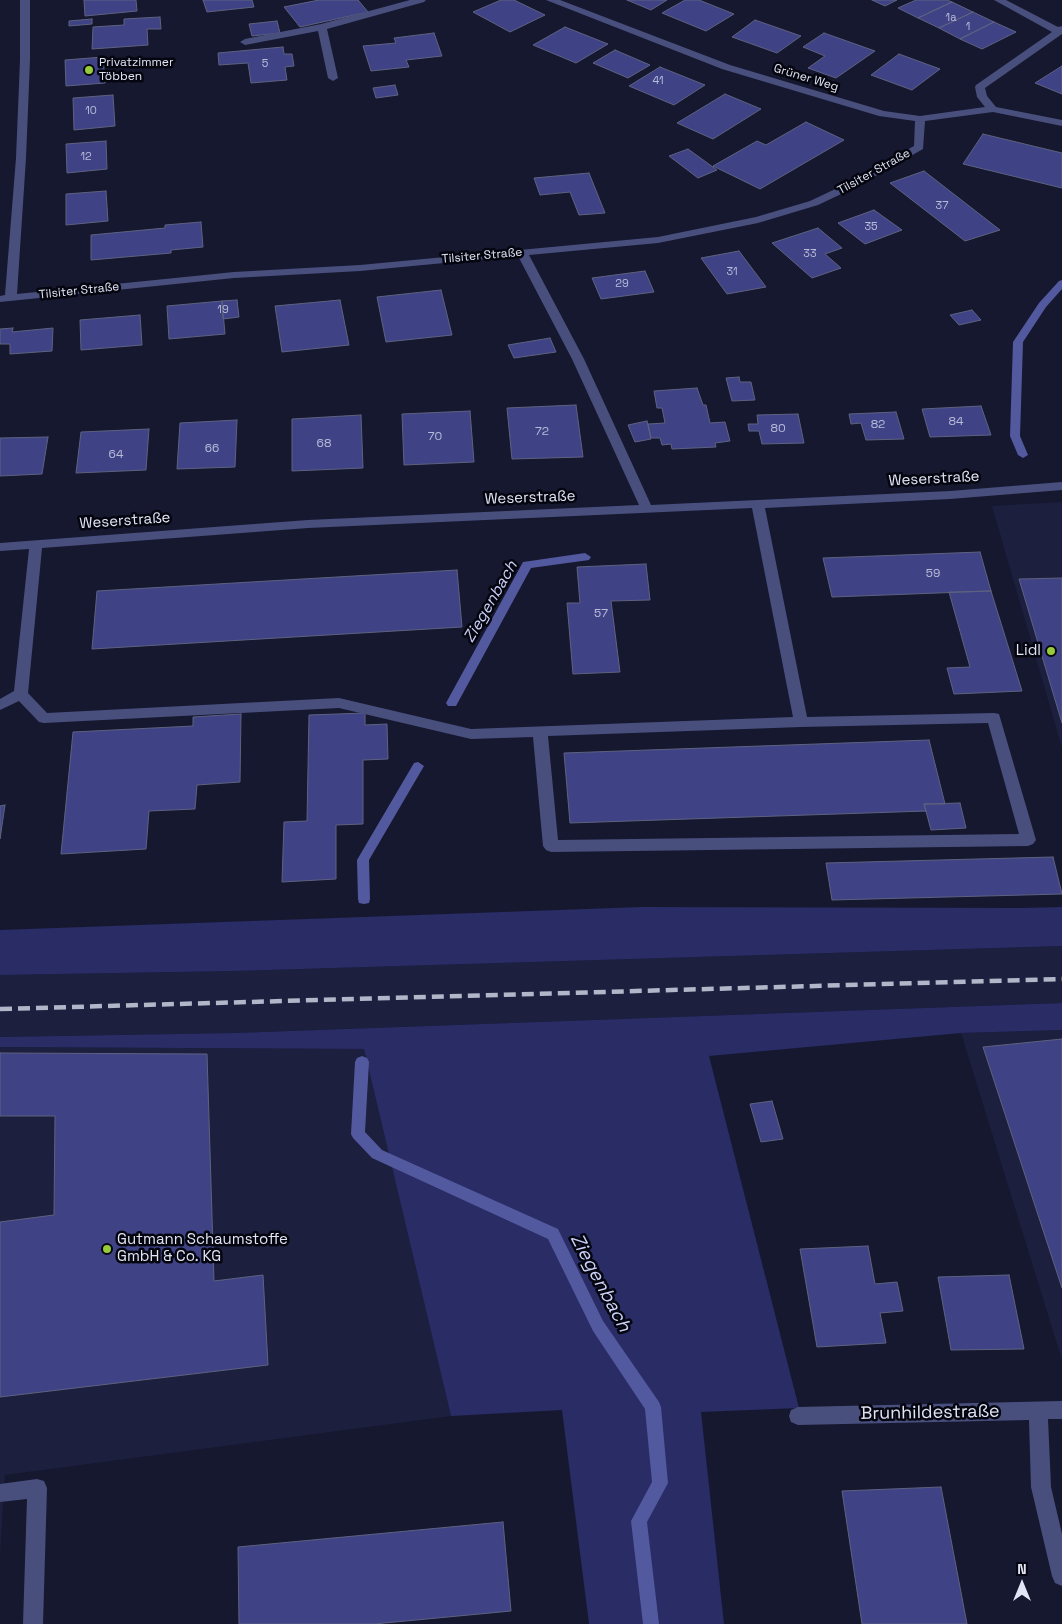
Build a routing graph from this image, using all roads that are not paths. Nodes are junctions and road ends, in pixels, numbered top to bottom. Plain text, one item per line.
1 (25, 0) edge
2 (421, 0) edge
3 (551, 0) edge
4 (999, 0) edge
5 (322, 27) junction
6 (1060, 30) edge
7 (245, 42) dead end
8 (333, 78) dead end
9 (993, 109) junction
10 (920, 120) junction
11 (1062, 123) edge
12 (522, 253) junction
13 (6, 298) edge
14 (1062, 486) edge
15 (758, 504) junction
16 (647, 509) junction
17 (36, 544) junction
18 (0, 547) edge
19 (21, 694) junction
20 (0, 705) edge
21 (801, 722) junction
22 (540, 732) junction
23 (1062, 1410) edge
24 (1038, 1412) junction
25 (798, 1416) dead end
26 (0, 1493) edge
27 (1062, 1576) edge
28 (33, 1624) edge

1 - 13 street
2 - 5 street
3 - 10 street, Grüner Weg
4 - 6 street
5 - 7 street
5 - 8 street
6 - 9 street
9 - 10 street, Grüner Weg
9 - 11 street, Grüner Weg
10 - 12 street, Tilsiter Straße
12 - 13 street, Tilsiter Straße
12 - 16 street
14 - 15 street, Weserstraße
15 - 16 street, Weserstraße
15 - 21 street
16 - 17 street, Weserstraße
17 - 18 street, Weserstraße
17 - 19 street
19 - 20 street
19 - 22 street
21 - 22 street
21 - 22 street
23 - 24 street, Brunhildestraße
24 - 25 street, Brunhildestraße
24 - 27 street
26 - 28 street

